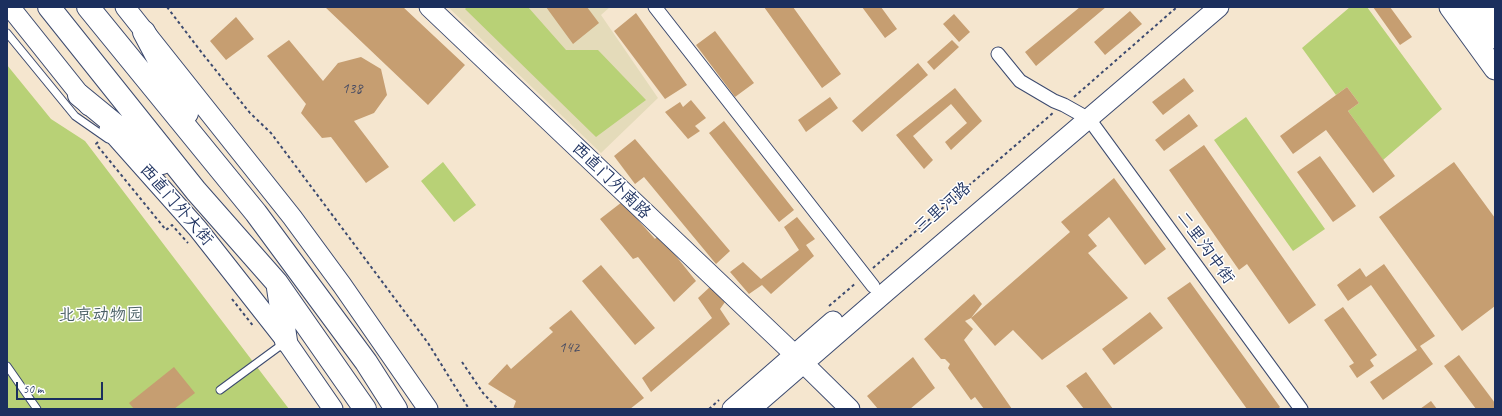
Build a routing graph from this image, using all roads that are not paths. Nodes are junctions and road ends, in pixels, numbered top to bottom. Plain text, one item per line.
1 (10, 7) edge
2 (49, 7) edge
3 (88, 7) edge
4 (125, 7) edge
5 (429, 7) edge
6 (655, 7) edge
7 (1199, 7) edge
8 (1219, 7) edge
9 (1450, 7) edge
10 (1473, 7) edge
11 (1491, 7) edge
12 (1495, 12) edge
13 (1495, 31) edge
14 (144, 32) junction
15 (7, 33) edge
16 (1495, 38) edge
17 (998, 54) dead end
18 (1495, 69) edge
19 (79, 95) junction
20 (1077, 112) junction
21 (210, 154) junction
22 (132, 155) junction
23 (196, 191) junction
24 (869, 281) junction
25 (277, 283) junction
26 (286, 341) junction
27 (799, 359) junction
28 (7, 366) edge
29 (220, 390) dead end
30 (726, 404) edge
31 (37, 409) edge
32 (334, 409) edge
33 (365, 409) edge
34 (396, 409) edge
35 (428, 409) edge
36 (750, 409) edge
37 (850, 409) edge
38 (1301, 409) edge

1 - 19 street, 西直门外大街
2 - 23 highway, 西直门外大街
3 - 21 highway
4 - 14 street
5 - 27 street, 西直门外南路
6 - 24 street
7 - 20 street, 三里河路
8 - 20 street, 三里河路
9 - 18 main road
10 - 16 main road
11 - 12 street
11 - 13 main road
14 - 21 highway
14 - 35 street
15 - 22 lane
17 - 20 street
19 - 22 street, 西直门外大街
19 - 23 highway
20 - 24 street, 三里河路
20 - 27 street, 三里河路
20 - 38 street, 二里沟中街
21 - 34 highway
22 - 26 street, 西直门外大街
23 - 25 highway, 西直门外大街
24 - 27 street, 三里河路
25 - 26 highway
25 - 33 highway, 西直门外大街
26 - 29 lane
26 - 32 street, 西直门外大街
27 - 30 street, 三里河路
27 - 36 street, 三里河路
27 - 37 street, 西直门外南路
28 - 31 lane

